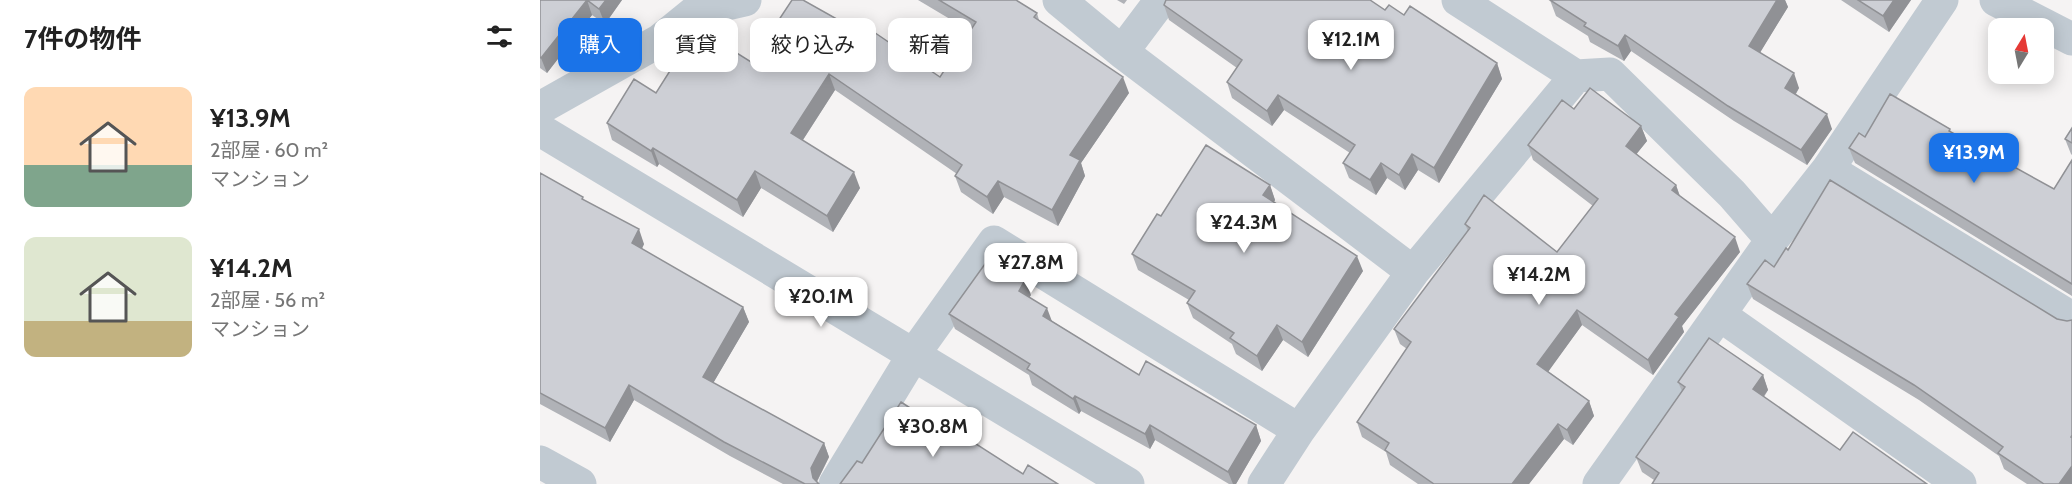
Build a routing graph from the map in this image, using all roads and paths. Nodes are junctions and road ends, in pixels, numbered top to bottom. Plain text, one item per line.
1 (745, 0) edge
2 (1059, 0) edge
3 (1161, 0) edge
4 (1458, 0) edge
5 (1942, 0) edge
6 (1996, 0) edge
7 (689, 5) edge
8 (2072, 39) edge
9 (1122, 52) junction
10 (1576, 76) junction
11 (540, 108) edge
12 (540, 129) edge
13 (1828, 169) junction
14 (1772, 240) junction
15 (1413, 272) junction
16 (1720, 315) junction
17 (2072, 318) edge
18 (914, 354) junction
19 (1299, 430) junction
20 (540, 462) edge
21 (580, 484) edge
22 (835, 484) edge
23 (1128, 484) edge
24 (1264, 484) edge
25 (1599, 484) edge
26 (1960, 484) edge

1 - 7 street
2 - 9 street
3 - 9 street
4 - 10 street
5 - 13 street
6 - 8 street
7 - 11 street
9 - 15 street
10 - 14 street
10 - 15 street
12 - 18 street
13 - 14 street
13 - 17 street
14 - 16 street
15 - 19 street
16 - 25 street
16 - 26 street
18 - 19 street
18 - 22 street
18 - 23 street
19 - 24 street
20 - 21 street

